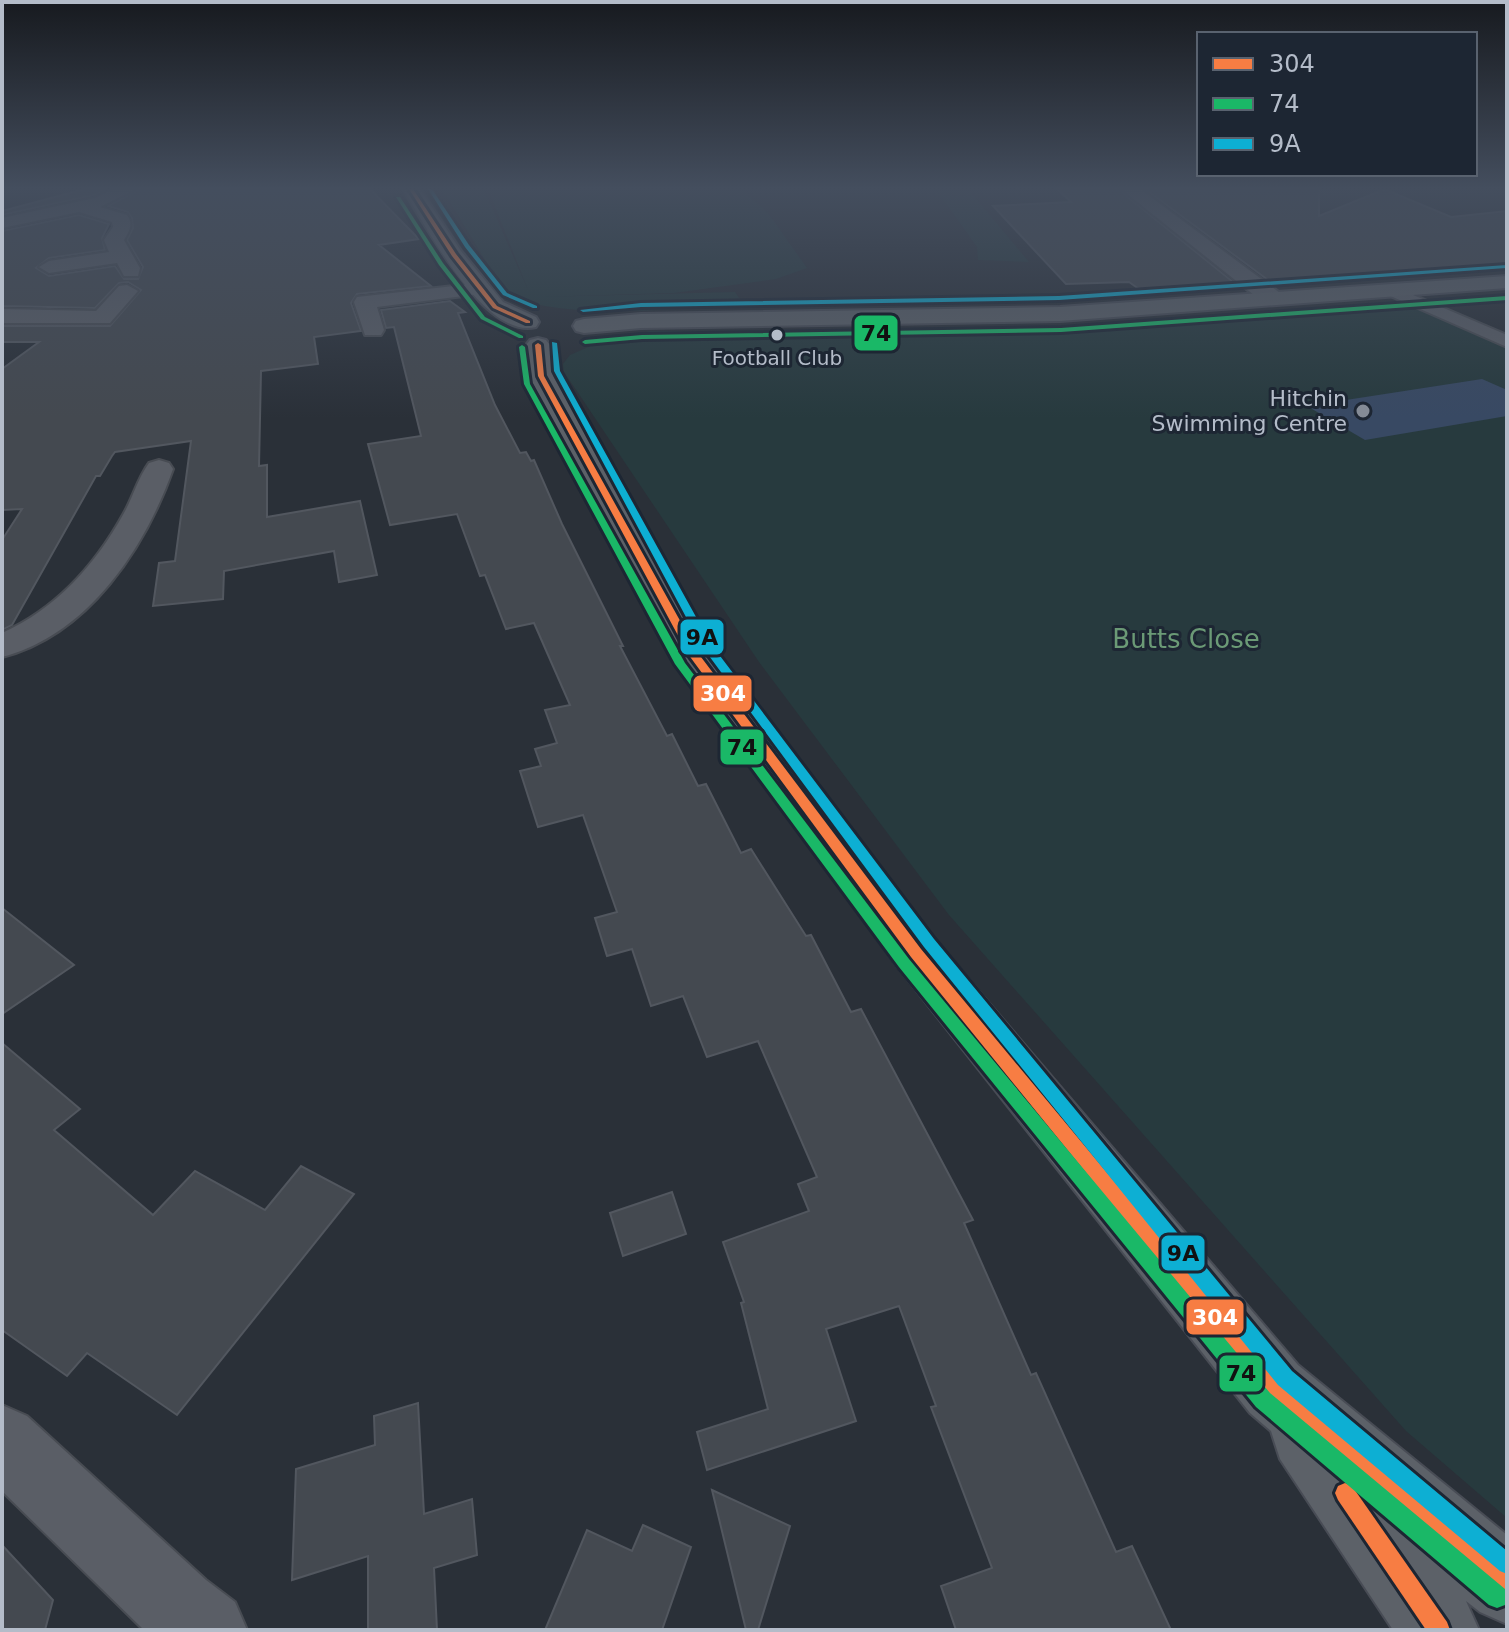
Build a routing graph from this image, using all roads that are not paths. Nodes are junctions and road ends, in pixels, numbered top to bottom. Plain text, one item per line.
1 (123, 265) edge
2 (464, 265) edge
3 (1229, 265) edge
4 (49, 267) dead end
5 (126, 273) junction
6 (1507, 282) edge
7 (480, 289) junction
8 (1392, 291) junction
9 (1272, 298) junction
10 (2, 316) edge
11 (544, 326) junction
12 (584, 326) junction
13 (373, 330) dead end
14 (1507, 342) edge
15 (159, 469) dead end
16 (2, 646) edge
17 (1274, 1389) junction
18 (2, 1441) edge
19 (1507, 1585) edge
20 (182, 1623) edge
21 (1439, 1630) edge

1 - 5 street
2 - 7 main road
3 - 9 street
4 - 5 street
5 - 10 street
6 - 8 main road
7 - 11 main road
7 - 13 street
8 - 9 main road
8 - 14 street
9 - 12 main road
11 - 12 main road
11 - 12 main road
11 - 17 main road
15 - 16 street
17 - 19 main road
17 - 21 main road
18 - 20 street

